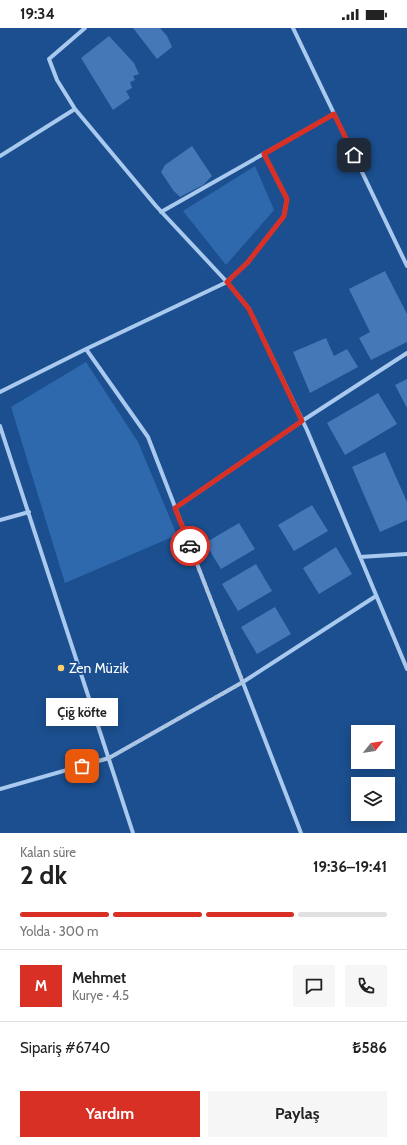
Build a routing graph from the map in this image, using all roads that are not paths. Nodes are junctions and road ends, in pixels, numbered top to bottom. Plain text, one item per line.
1 (85, 28) edge
2 (293, 28) edge
3 (75, 109) junction
4 (334, 114) junction
5 (264, 154) junction
6 (0, 156) edge
7 (161, 212) junction
8 (407, 266) edge
9 (227, 282) junction
10 (86, 349) junction
11 (407, 353) edge
12 (0, 392) edge
13 (302, 421) junction
14 (0, 426) edge
15 (175, 508) junction
16 (29, 512) junction
17 (0, 520) edge
18 (407, 554) edge
19 (360, 557) junction
20 (376, 596) junction
21 (407, 669) edge
22 (243, 682) junction
23 (109, 758) junction
24 (0, 789) edge
25 (133, 833) edge
26 (301, 833) edge

1 - 3 street
2 - 4 street
3 - 6 street
3 - 7 street
4 - 5 street
4 - 8 street
5 - 7 street
5 - 9 street
7 - 9 street
9 - 10 street
9 - 13 street
10 - 12 street
10 - 15 street
11 - 13 street
13 - 15 street
13 - 19 street
14 - 16 street
15 - 22 street
16 - 17 street
16 - 23 street
18 - 19 street
19 - 20 street
20 - 21 street
20 - 22 street
22 - 23 street
22 - 26 street
23 - 24 street
23 - 25 street

